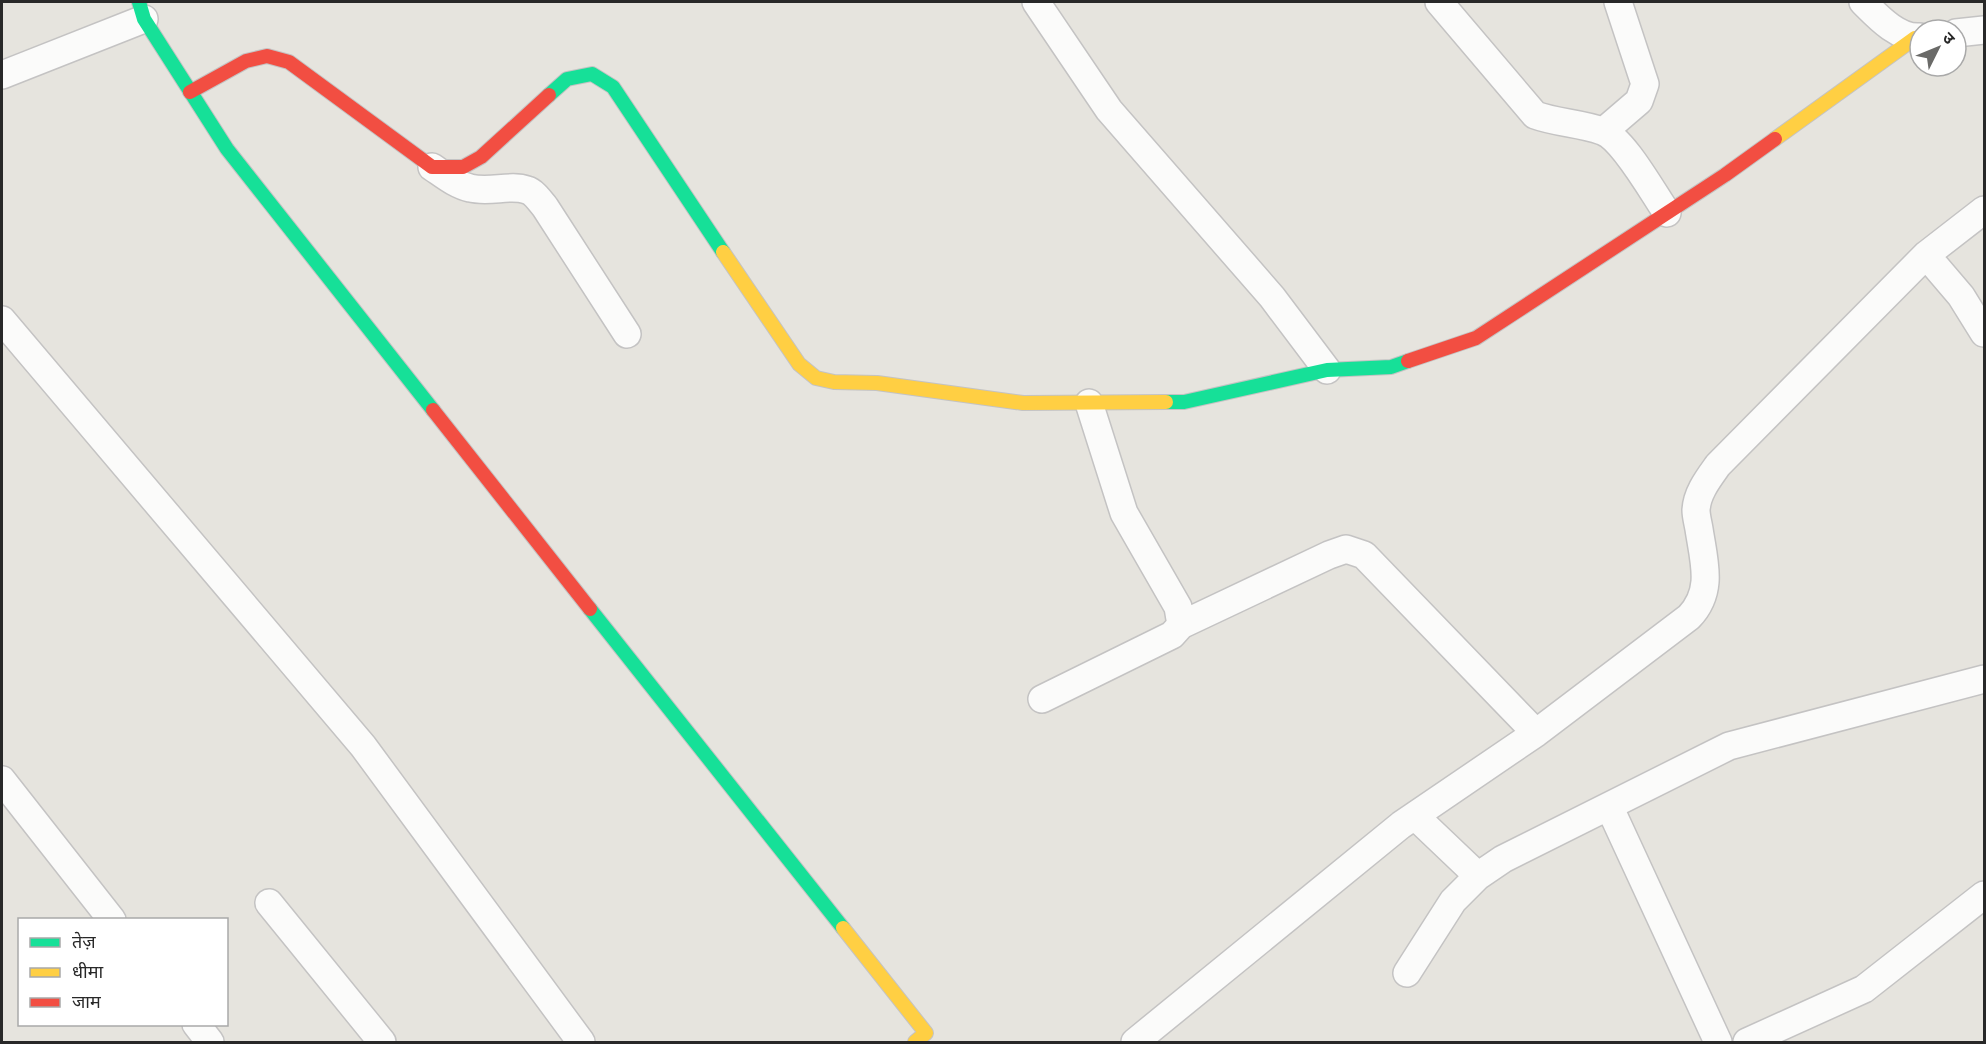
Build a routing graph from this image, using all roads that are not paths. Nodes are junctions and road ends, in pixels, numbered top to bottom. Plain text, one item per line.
1 (1036, 2) edge
2 (1439, 2) edge
3 (1618, 2) edge
4 (1863, 2) edge
5 (142, 10) edge
6 (1984, 30) edge
7 (1968, 32) edge
8 (1908, 35) edge
9 (1908, 44) edge
10 (2, 75) edge
11 (190, 92) junction
12 (1605, 131) junction
13 (432, 168) junction
14 (1984, 210) edge
15 (1667, 213) junction
16 (1926, 255) junction
17 (2, 320) edge
18 (1984, 333) edge
19 (627, 334) dead end
20 (1327, 370) junction
21 (1089, 403) junction
22 (1181, 626) junction
23 (1984, 679) edge
24 (1042, 699) dead end
25 (1536, 733) junction
26 (2, 780) edge
27 (1609, 806) junction
28 (1415, 816) junction
29 (1478, 876) junction
30 (1984, 895) edge
31 (270, 903) dead end
32 (110, 918) edge
33 (1407, 973) dead end
34 (198, 1026) edge
35 (925, 1039) edge
36 (210, 1042) edge
37 (382, 1042) edge
38 (581, 1042) edge
39 (1135, 1042) edge
40 (1718, 1042) edge
41 (1747, 1042) edge

1 - 20 street
2 - 12 street
3 - 12 street
4 - 8 street
5 - 10 street
5 - 11 street
6 - 7 street
9 - 15 street
11 - 13 street
11 - 35 street
12 - 15 street
13 - 19 street
13 - 21 street
14 - 16 street
15 - 20 street
16 - 18 street
16 - 25 street
17 - 38 street
20 - 21 street
21 - 22 street
22 - 24 street
22 - 25 street
23 - 27 street
25 - 28 street
26 - 32 street
27 - 29 street
27 - 40 street
28 - 29 street
28 - 39 street
29 - 33 street
30 - 41 street
31 - 37 street
34 - 36 street

